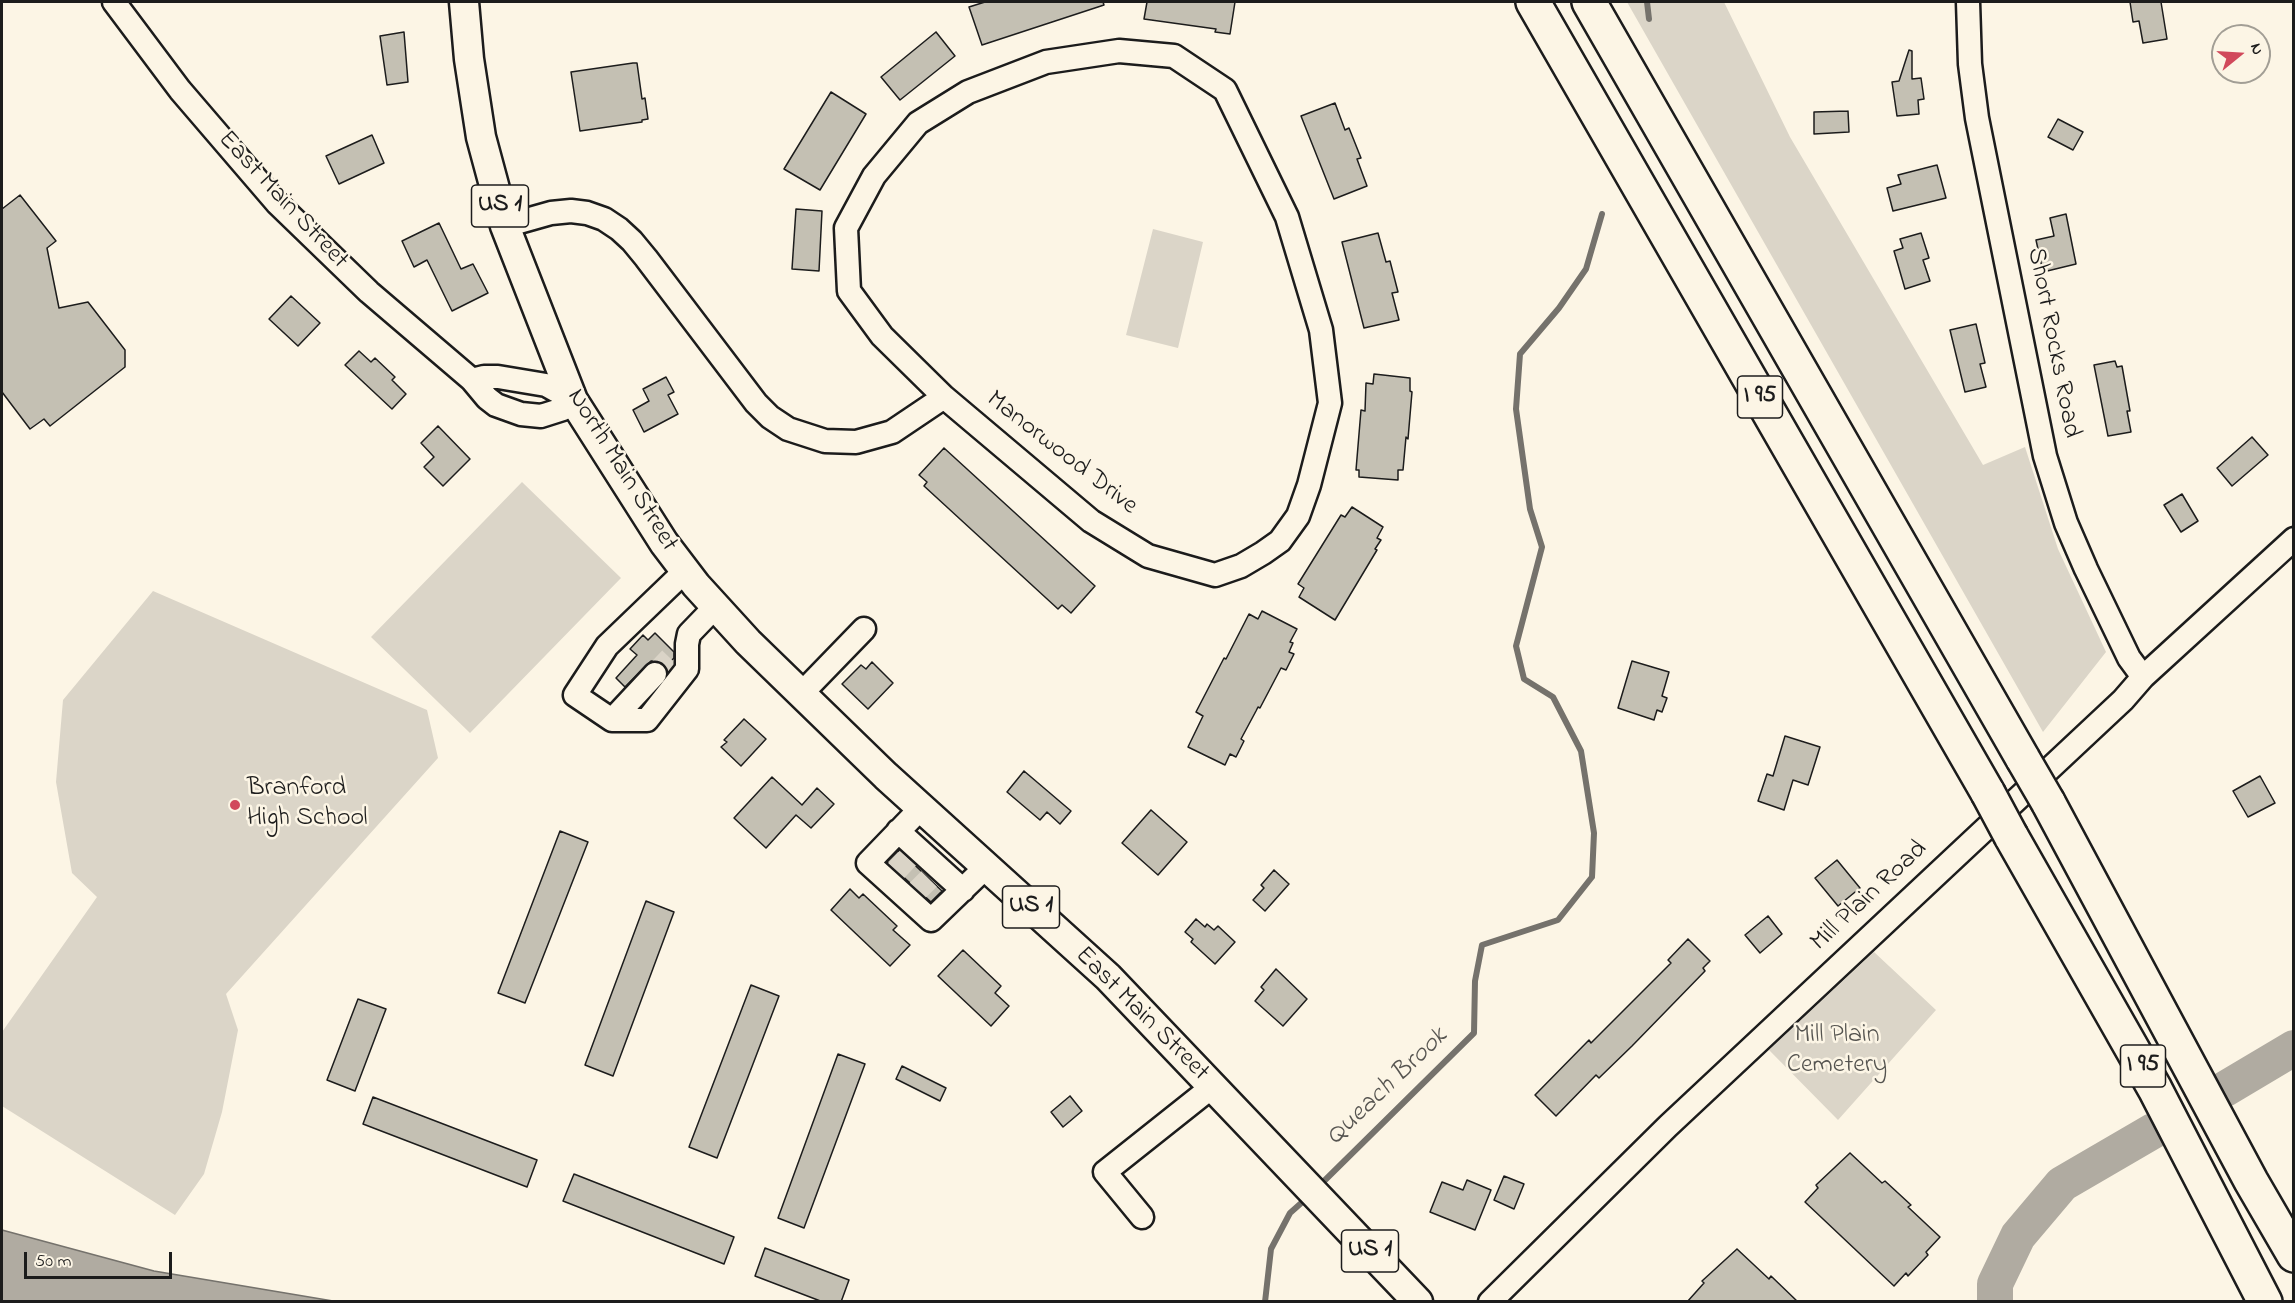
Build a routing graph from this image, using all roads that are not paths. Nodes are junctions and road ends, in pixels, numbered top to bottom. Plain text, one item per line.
1 (114, 2) edge
2 (464, 2) edge
3 (1533, 2) edge
4 (1589, 2) edge
5 (1968, 2) edge
6 (505, 226) junction
7 (472, 380) junction
8 (944, 398) junction
9 (573, 400) junction
10 (2294, 539) edge
11 (685, 571) junction
12 (715, 607) junction
13 (864, 629) dead end
14 (748, 642) joint
15 (655, 674) tunnel mouth
16 (2144, 677) junction
17 (802, 693) junction
18 (612, 720) junction
19 (921, 808) junction
20 (898, 831) junction
21 (901, 865) junction
22 (986, 867) junction
23 (923, 885) junction
24 (963, 890) junction
25 (1212, 1086) junction
26 (1142, 1216) dead end
27 (2294, 1255) edge
28 (1418, 1302) edge
29 (1490, 1302) edge
30 (2265, 1302) edge

1 - 7 street, East Main Street
2 - 6 main road, North Main Street / US 1
3 - 30 highway, I 95, bridge
4 - 27 highway, I 95, bridge
5 - 16 street, Short Rocks Road
6 - 8 street, Manorwood Drive
6 - 9 main road, North Main Street / US 1
7 - 9 street
7 - 9 street, East Main Street
8 - 8 street, Manorwood Drive
9 - 11 main road, North Main Street / US 1
10 - 16 street, Mill Plain Road
11 - 12 main road, North Main Street / US 1
11 - 18 street
12 - 14 main road, North Main Street / US 1
12 - 18 street
13 - 17 street
14 - 17 main road, East Main Street / US 1
15 - 18 street
16 - 29 street, Mill Plain Road
17 - 19 main road, East Main Street / US 1
19 - 20 street
19 - 22 main road, East Main Street / US 1
20 - 21 street
20 - 21 street
21 - 23 street
21 - 23 street
22 - 24 street
22 - 25 main road, East Main Street / US 1
23 - 24 street
23 - 24 street
25 - 26 street
25 - 28 main road, East Main Street / US 1

